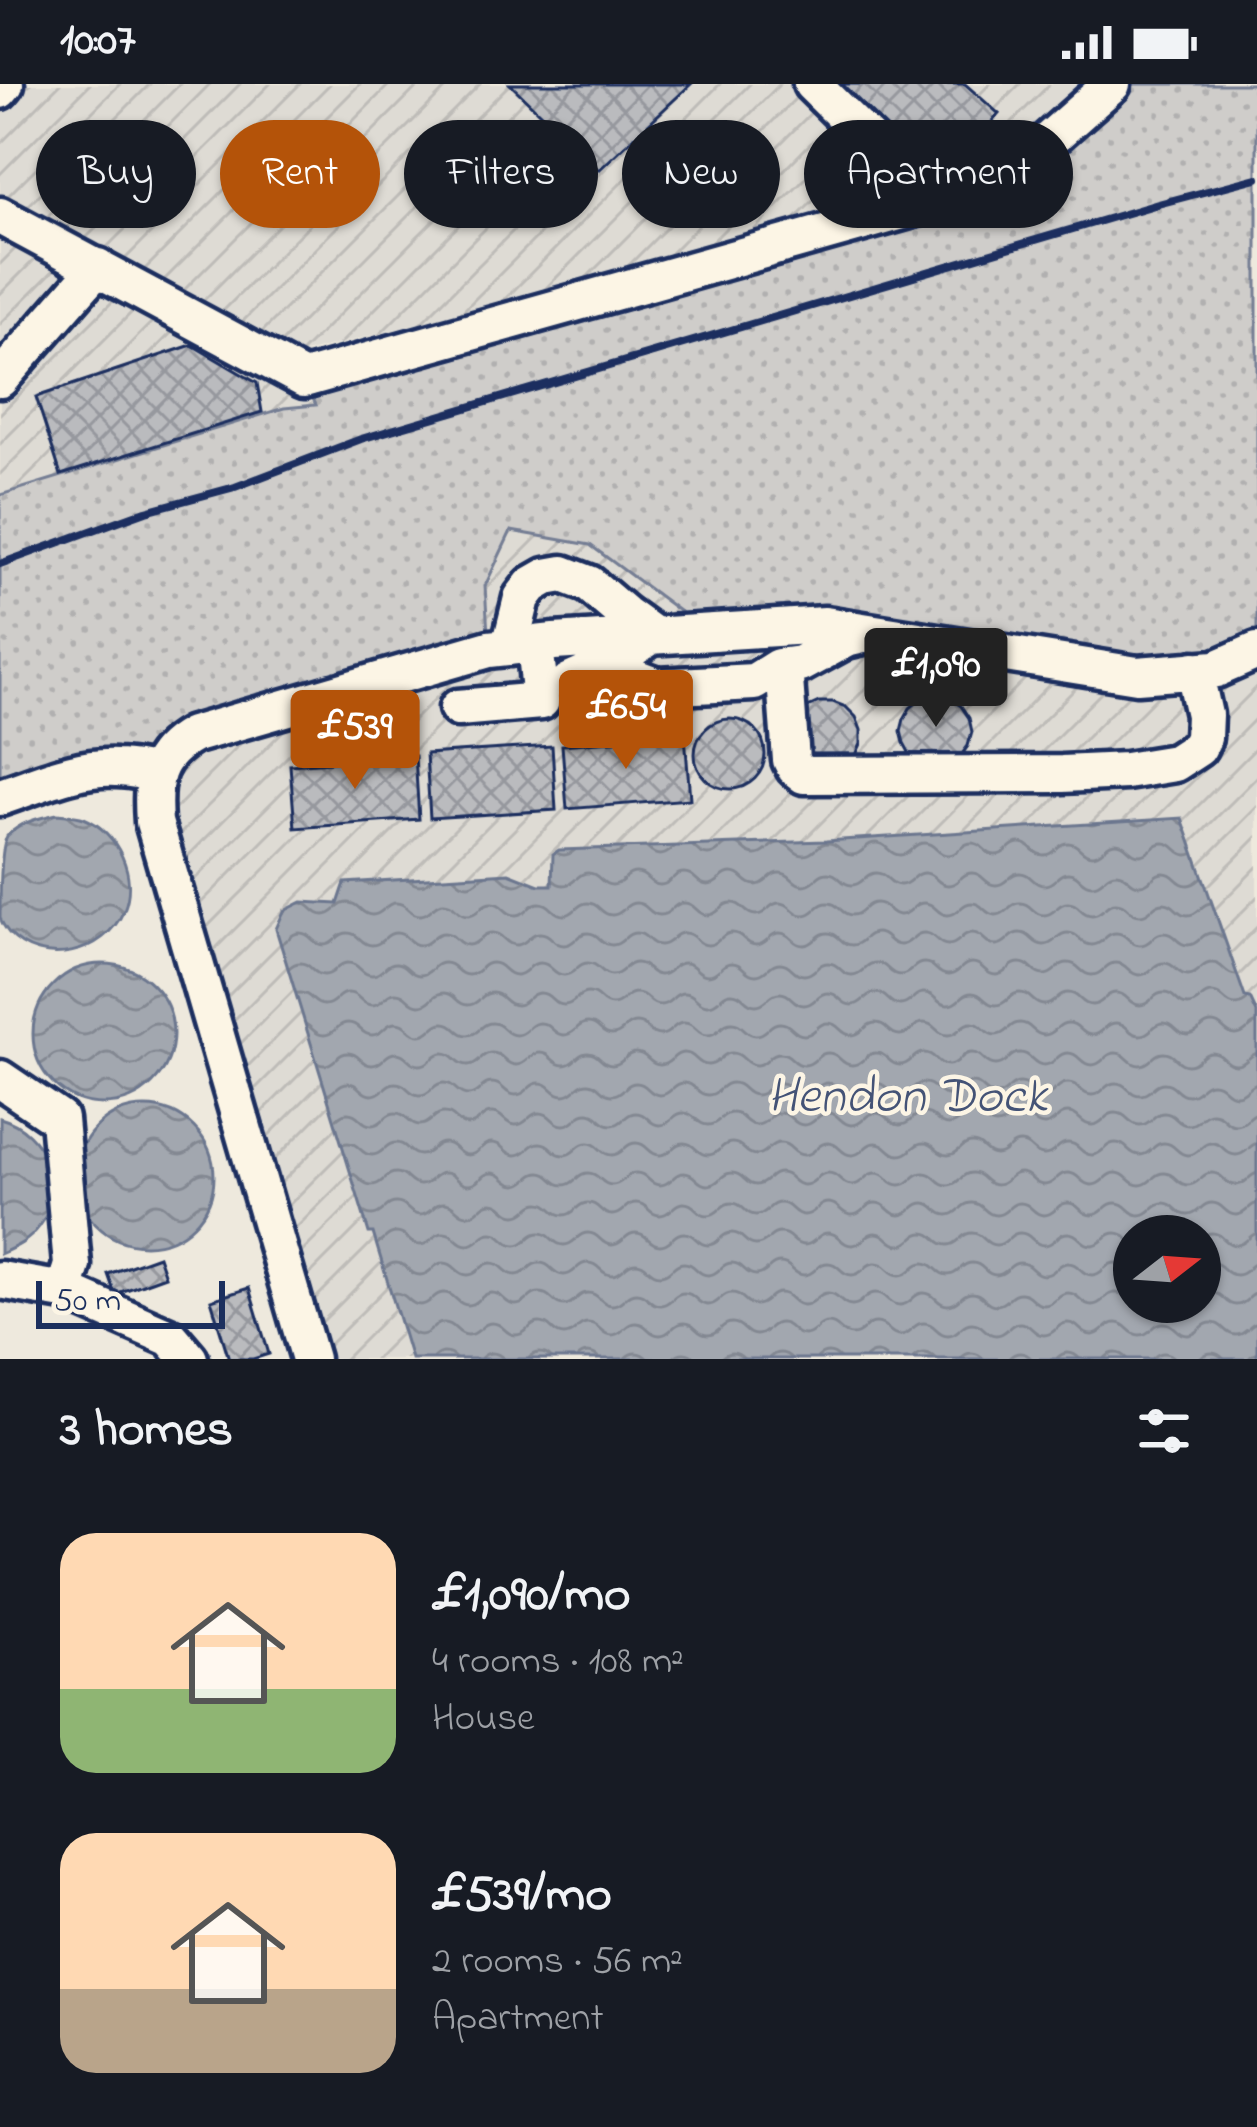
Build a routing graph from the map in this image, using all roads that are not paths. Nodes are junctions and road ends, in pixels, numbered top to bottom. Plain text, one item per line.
1 (812, 84) edge
2 (1112, 84) edge
3 (849, 120) edge
4 (1071, 120) edge
5 (0, 216) edge
6 (848, 228) edge
7 (98, 267) junction
8 (0, 379) edge
9 (874, 633) junction
10 (653, 635) junction
11 (1257, 651) edge
12 (538, 667) junction
13 (781, 667) junction
14 (1194, 670) junction
15 (458, 696) dead end
16 (155, 773) junction
17 (0, 796) edge
18 (0, 1079) edge
19 (0, 1280) edge
20 (64, 1291) junction
21 (305, 1357) edge
22 (189, 1359) edge

1 - 3 street
2 - 4 street
5 - 7 street
6 - 7 street
7 - 8 street
9 - 10 street
9 - 13 street
9 - 14 street
10 - 12 street
10 - 12 street
10 - 12 street
11 - 14 street
12 - 13 street
12 - 15 street
12 - 16 street
13 - 14 street
16 - 17 street
16 - 21 street
18 - 20 street
19 - 20 street
20 - 22 street

